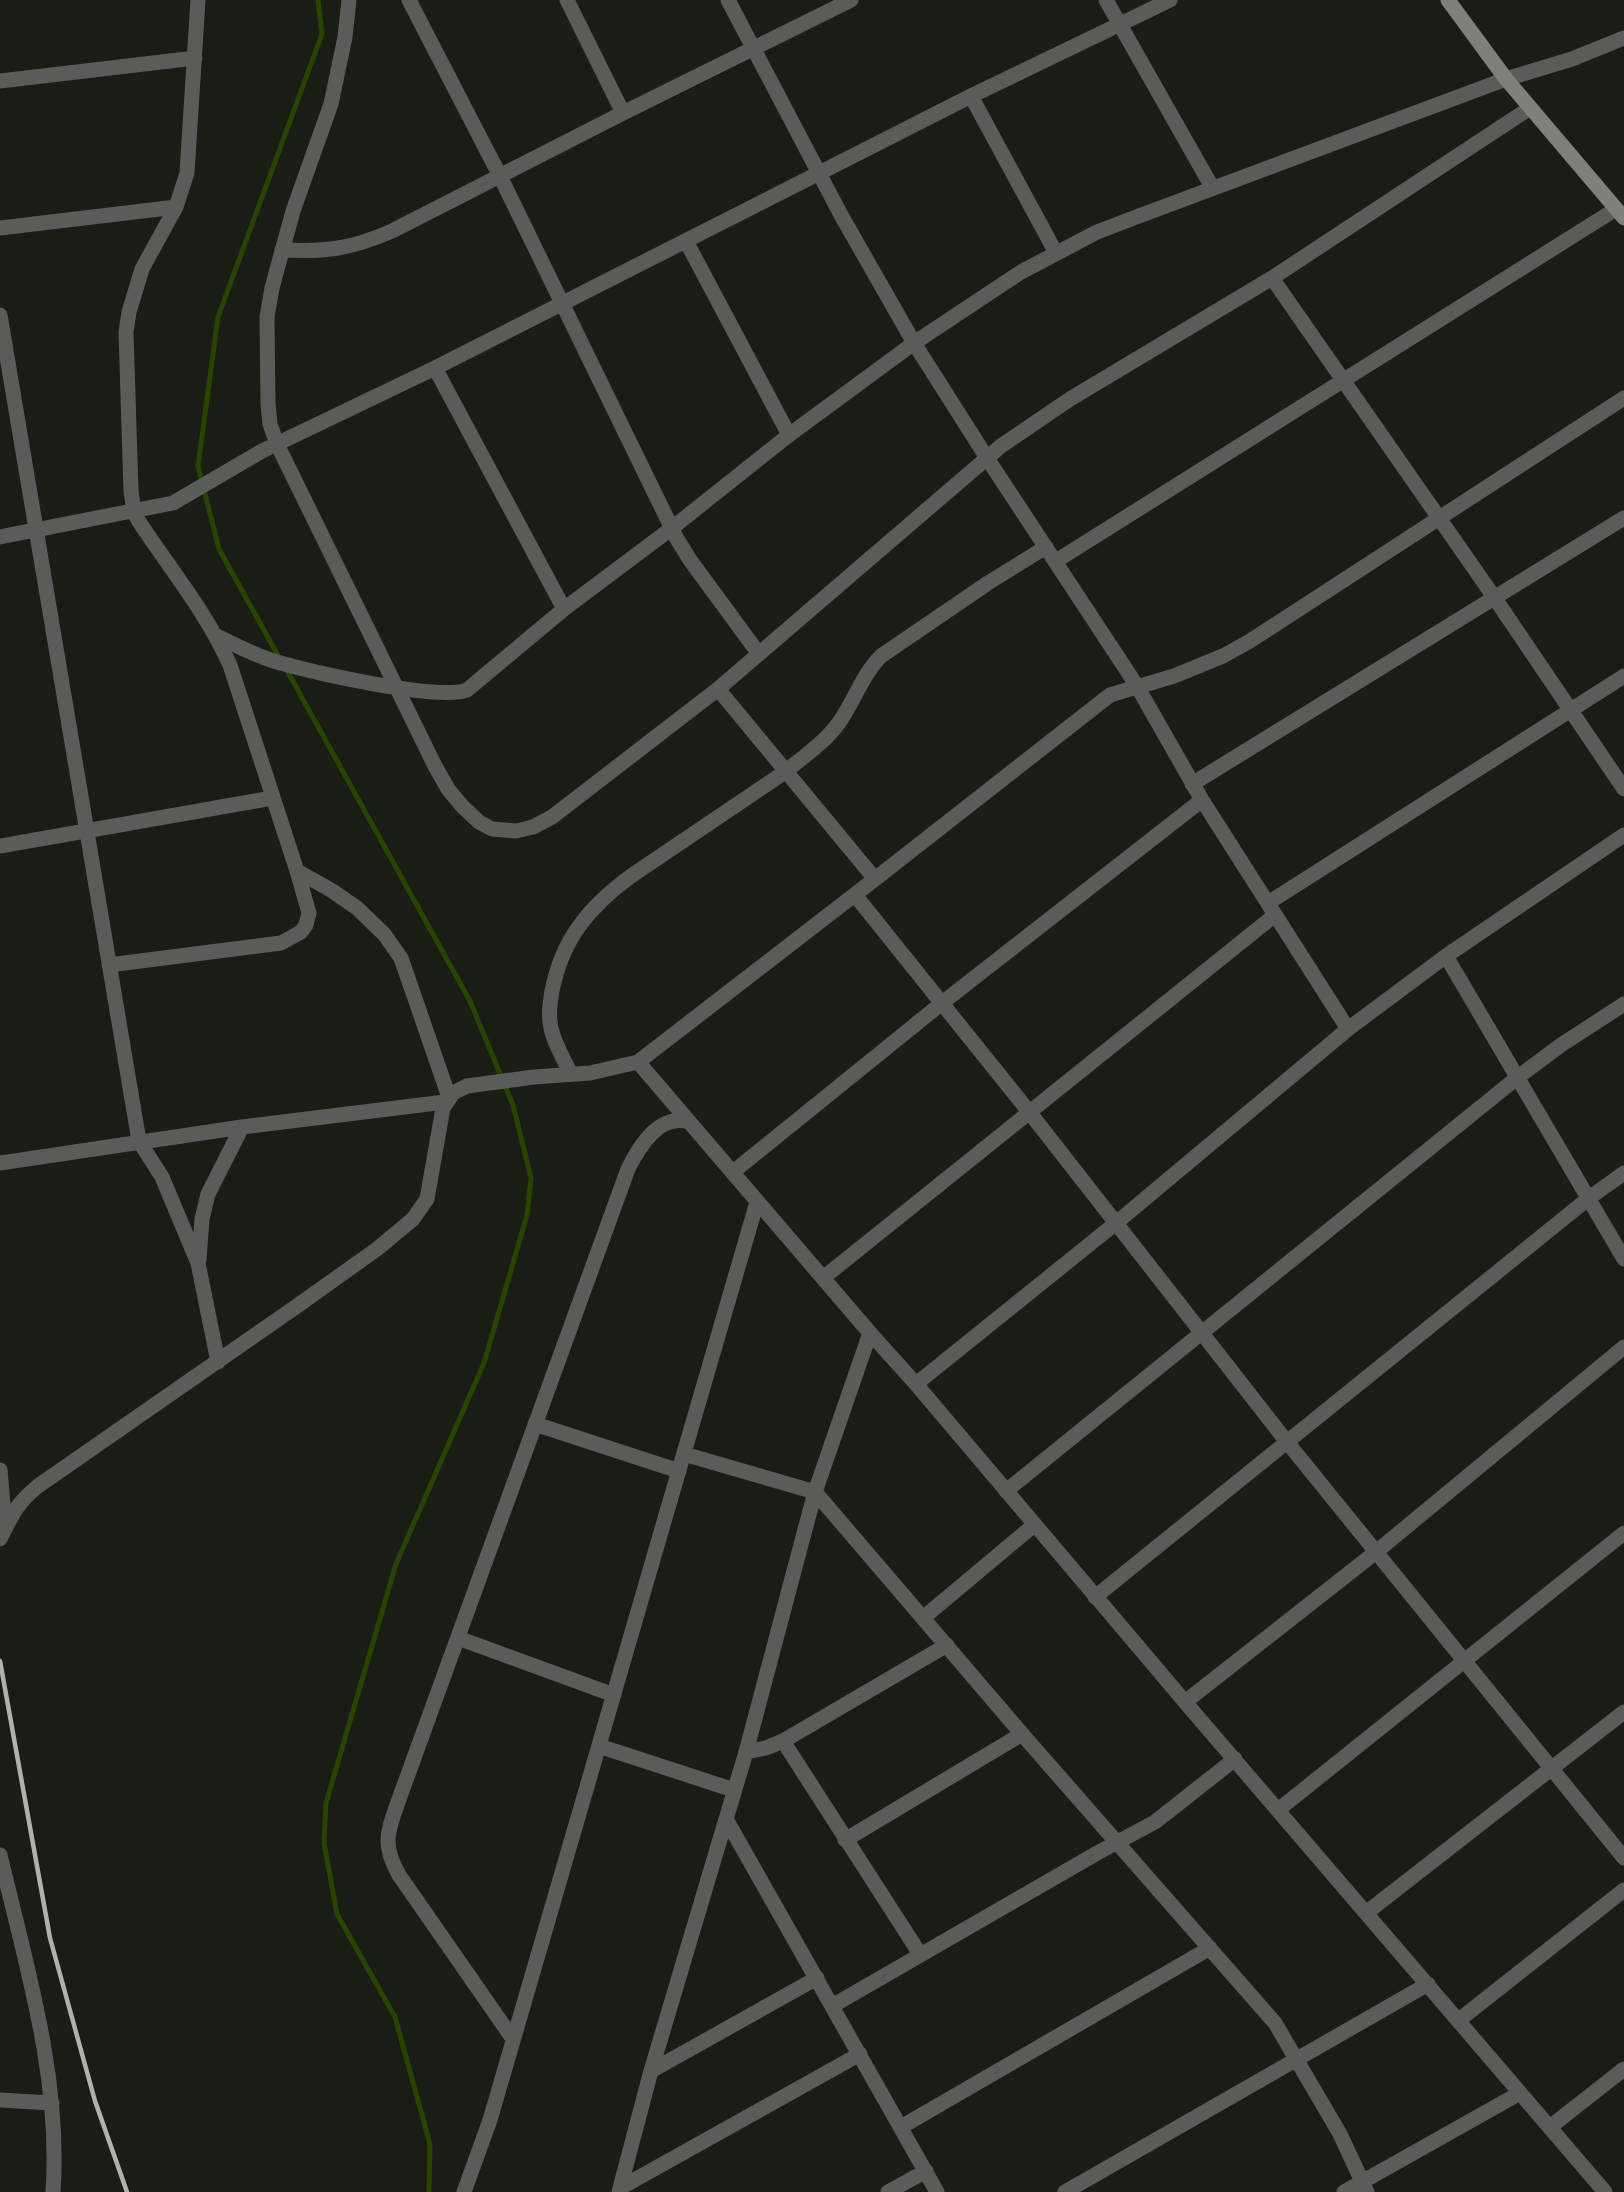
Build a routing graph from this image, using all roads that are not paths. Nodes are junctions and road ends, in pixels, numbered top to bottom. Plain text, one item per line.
1 (198, 0) edge
2 (349, 0) edge
3 (410, 0) edge
4 (567, 0) edge
5 (728, 0) edge
6 (851, 0) edge
7 (1106, 0) edge
8 (1170, 0) edge
9 (1448, 0) edge
10 (1120, 25) junction
11 (1624, 38) edge
12 (752, 49) junction
13 (195, 57) junction
14 (1506, 79) junction
15 (0, 81) edge
16 (971, 96) junction
17 (1530, 108) junction
18 (623, 113) junction
19 (819, 173) junction
20 (500, 176) junction
21 (1212, 187) junction
22 (176, 207) junction
23 (1620, 214) edge
24 (0, 228) edge
25 (686, 241) junction
26 (282, 250) junction
27 (1056, 253) junction
28 (1272, 278) junction
29 (562, 303) junction
30 (0, 315) edge
31 (914, 343) junction
32 (435, 368) junction
33 (1343, 381) junction
34 (1624, 398) edge
35 (789, 435) junction
36 (277, 444) junction
37 (987, 458) junction
38 (134, 511) junction
39 (1624, 518) edge
40 (1440, 519) junction
41 (672, 528) junction
42 (37, 531) junction
43 (0, 537) edge
44 (1046, 547) junction
45 (1056, 561) junction
46 (1494, 597) junction
47 (564, 609) junction
48 (217, 636) junction
49 (759, 654) junction
50 (1624, 676) edge
51 (396, 686) junction
52 (1137, 686) junction
53 (718, 689) junction
54 (1571, 710) junction
55 (785, 772) junction
56 (1192, 784) junction
57 (1624, 789) edge
58 (272, 798) junction
59 (1202, 800) junction
60 (88, 830) junction
61 (1624, 835) edge
62 (0, 846) edge
63 (297, 871) junction
64 (875, 879) junction
65 (855, 895) junction
66 (1271, 909) junction
67 (1446, 956) junction
68 (109, 965) junction
69 (942, 1003) junction
70 (1624, 1004) edge
71 (1348, 1029) junction
72 (638, 1062) junction
73 (571, 1074) junction
74 (1518, 1077) junction
75 (447, 1100) junction
76 (1030, 1113) junction
77 (689, 1122) junction
78 (242, 1127) junction
79 (139, 1142) junction
80 (0, 1163) edge
81 (732, 1172) junction
82 (1624, 1173) edge
83 (1588, 1198) junction
84 (757, 1202) junction
85 (1116, 1223) junction
86 (1624, 1259) edge
87 (198, 1263) junction
88 (823, 1278) junction
89 (1201, 1332) junction
90 (870, 1333) junction
91 (1624, 1347) edge
92 (218, 1362) junction
93 (916, 1384) junction
94 (535, 1424) junction
95 (1287, 1442) junction
96 (684, 1454) junction
97 (0, 1470) edge
98 (679, 1471) junction
99 (1005, 1491) junction
100 (814, 1492) junction
101 (1034, 1525) junction
102 (1624, 1533) edge
103 (3, 1534) edge
104 (1376, 1552) junction
105 (1095, 1597) junction
106 (923, 1618) junction
107 (458, 1638) junction
108 (947, 1646) junction
109 (1465, 1661) junction
110 (614, 1695) junction
111 (1185, 1702) junction
112 (1624, 1712) edge
113 (1022, 1734) junction
114 (783, 1741) junction
115 (599, 1746) junction
116 (746, 1752) junction
117 (1235, 1759) junction
118 (1553, 1768) junction
119 (734, 1790) junction
120 (1278, 1810) junction
121 (726, 1819) junction
122 (845, 1840) junction
123 (1117, 1843) junction
124 (0, 1855) edge
125 (1624, 1858) edge
126 (1624, 1890) edge
127 (1366, 1913) junction
128 (1210, 1948) junction
129 (920, 1954) junction
130 (817, 1978) junction
131 (1428, 1984) junction
132 (832, 2006) junction
133 (1459, 2020) junction
134 (513, 2039) junction
135 (860, 2054) junction
136 (1297, 2060) junction
137 (1624, 2069) edge
138 (651, 2071) junction
139 (1520, 2092) junction
140 (0, 2100) edge
141 (51, 2103) junction
142 (901, 2127) junction
143 (1550, 2127) junction
144 (926, 2171) junction
145 (1364, 2187) edge
146 (619, 2190) edge
147 (53, 2192) edge
148 (464, 2192) edge
149 (888, 2192) edge
150 (938, 2192) edge
151 (1065, 2192) edge
152 (1344, 2192) edge
153 (1605, 2192) edge

1 - 13 street
2 - 26 street
3 - 20 street
4 - 18 street
5 - 12 street
6 - 12 street
7 - 10 street
8 - 10 street
9 - 14 street
10 - 16 street
10 - 21 street
11 - 14 street
12 - 18 street
12 - 19 street
13 - 15 street
13 - 22 street
14 - 17 street
14 - 21 street
16 - 19 street
16 - 27 street
17 - 23 street
17 - 28 street
18 - 20 street
19 - 25 street
19 - 31 street
20 - 26 street
20 - 29 street
21 - 27 street
22 - 24 street
22 - 38 street
23 - 33 street
25 - 29 street
25 - 35 street
26 - 36 street
27 - 31 street
28 - 33 street
28 - 37 street
29 - 32 street
29 - 41 street
30 - 42 street
31 - 35 street
31 - 37 street
32 - 36 street
32 - 47 street
33 - 40 street
33 - 45 street
34 - 40 street
35 - 41 street
36 - 38 street
36 - 51 street
37 - 44 street
37 - 49 street
38 - 42 street
38 - 48 street
39 - 46 street
40 - 46 street
40 - 52 street
41 - 47 street
41 - 49 street
42 - 43 street
42 - 60 street
44 - 45 street
44 - 55 street
45 - 52 street
46 - 54 street
46 - 56 street
47 - 51 street
48 - 51 street
48 - 58 street
49 - 53 street
50 - 54 street
51 - 53 street
52 - 56 street
52 - 64 street
53 - 55 street
54 - 57 street
54 - 66 street
55 - 64 street
55 - 73 street
56 - 59 street
58 - 60 street
58 - 63 street
59 - 66 street
59 - 69 street
60 - 62 street
60 - 68 street
61 - 67 street
63 - 68 street
63 - 75 street
64 - 65 street
65 - 69 street
65 - 72 street
66 - 71 street
66 - 76 street
67 - 71 street
67 - 74 street
68 - 79 street
69 - 76 street
69 - 81 street
70 - 74 street
71 - 85 street
72 - 73 street
72 - 77 street
73 - 75 street
74 - 83 street
74 - 89 street
75 - 78 street
75 - 92 street
76 - 85 street
76 - 88 street
77 - 81 street
77 - 94 street
78 - 79 street
78 - 87 street
79 - 80 street
79 - 87 street
81 - 84 street
82 - 83 street
83 - 86 street
83 - 95 street
84 - 88 street
84 - 96 street
85 - 89 street
85 - 93 street
87 - 92 street
88 - 90 street
89 - 95 street
89 - 99 street
90 - 93 street
90 - 100 street
91 - 104 street
92 - 103 street
93 - 99 street
94 - 98 street
94 - 107 street
95 - 104 street
95 - 105 street
96 - 98 street
96 - 100 street
97 - 103 street
98 - 110 street
99 - 101 street
100 - 106 street
100 - 116 street
101 - 105 street
101 - 106 street
102 - 109 street
104 - 109 street
104 - 111 street
105 - 111 street
106 - 108 street
107 - 110 street
107 - 134 street
108 - 113 street
108 - 114 street
109 - 118 street
109 - 120 street
110 - 115 street
111 - 117 street
112 - 118 street
113 - 122 street
113 - 123 street
114 - 116 street
114 - 122 street
115 - 119 street
115 - 134 street
116 - 119 street
117 - 120 street
117 - 123 street
118 - 125 street
118 - 127 street
119 - 121 street
120 - 127 street
121 - 130 street
121 - 138 street
122 - 129 street
123 - 128 street
123 - 129 street
124 - 141 street
126 - 133 street
127 - 131 street
128 - 136 street
128 - 142 street
129 - 132 street
130 - 132 street
130 - 138 street
131 - 133 street
131 - 136 street
132 - 135 street
133 - 139 street
134 - 148 street
135 - 142 street
135 - 146 street
136 - 145 street
136 - 151 street
137 - 143 street
138 - 146 street
139 - 143 street
139 - 145 street
140 - 141 street
141 - 147 street
142 - 144 street
143 - 153 street
144 - 149 street
144 - 150 street
145 - 152 street

